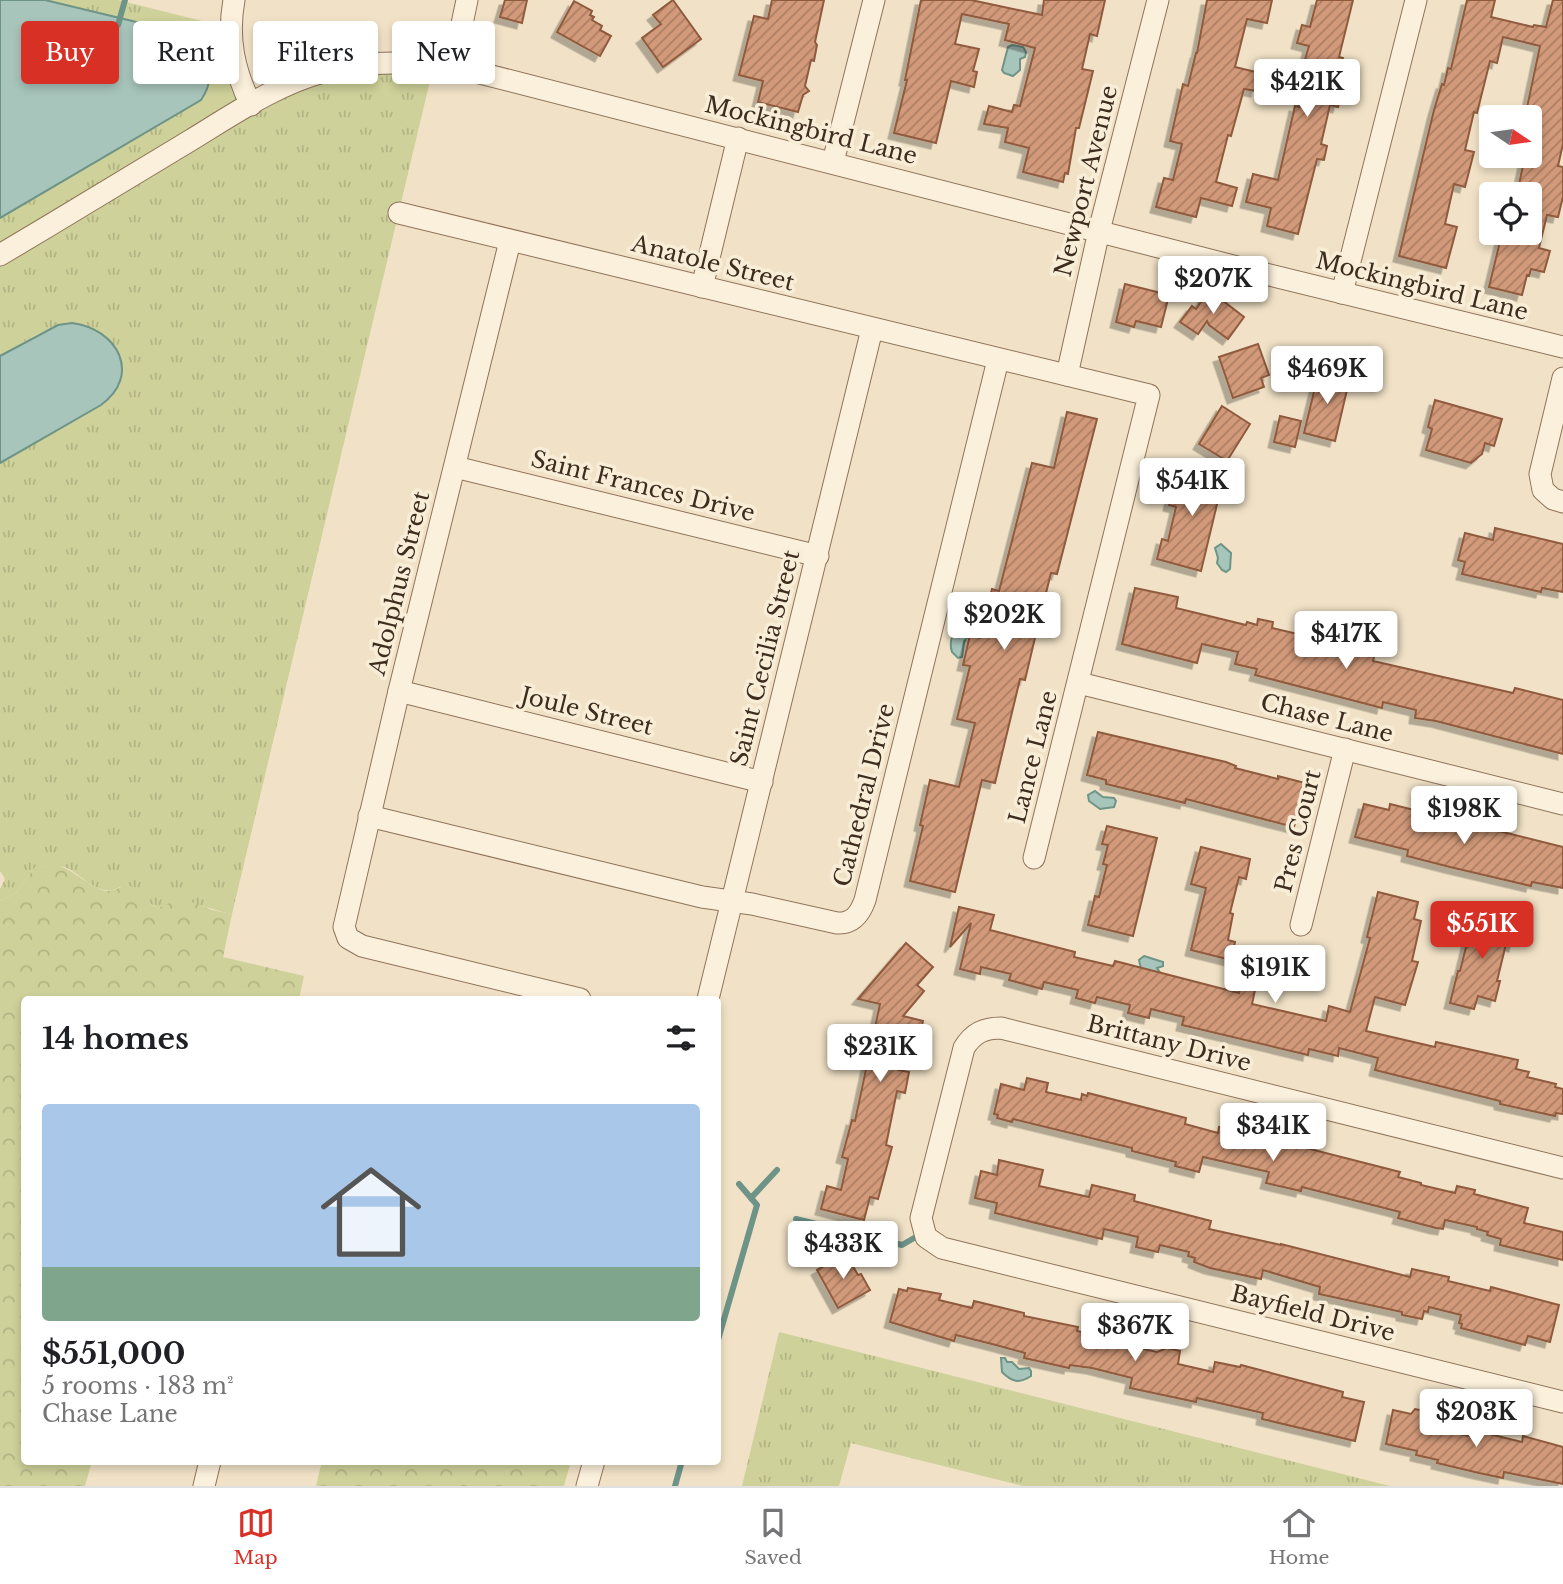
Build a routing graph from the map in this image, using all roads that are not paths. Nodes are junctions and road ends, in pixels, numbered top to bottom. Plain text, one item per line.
1 (234, 0) edge
2 (467, 0) edge
3 (874, 0) edge
4 (1158, 0) edge
5 (1416, 0) edge
6 (463, 21) edge
7 (392, 63) edge
8 (495, 77) edge
9 (251, 105) junction
10 (738, 138) junction
11 (833, 162) junction
12 (399, 213) dead end
13 (1099, 231) junction
14 (510, 241) junction
15 (0, 256) edge
16 (702, 287) junction
17 (1342, 293) junction
18 (872, 329) junction
19 (1563, 348) edge
20 (1007, 361) junction
21 (1066, 375) junction
22 (1563, 378) edge
23 (455, 467) junction
24 (1563, 502) edge
25 (818, 556) junction
26 (1079, 683) junction
27 (399, 691) junction
28 (1345, 749) junction
29 (762, 782) junction
30 (1563, 804) edge
31 (369, 816) junction
32 (1034, 858) dead end
33 (732, 901) junction
34 (1301, 925) dead end
35 (568, 996) edge
36 (709, 996) edge
37 (1563, 1168) edge
38 (930, 1241) joint
39 (1563, 1402) edge
40 (209, 1465) edge
41 (593, 1465) edge
42 (204, 1486) edge
43 (587, 1486) edge

1 - 9 street
2 - 6 street
3 - 11 street
4 - 13 street, Newport Avenue
5 - 17 street
7 - 9 street, Mockingbird Lane
8 - 10 street, Mockingbird Lane
9 - 15 street, Mockingbird Lane
10 - 11 street, Mockingbird Lane
10 - 16 street
11 - 13 street, Mockingbird Lane
12 - 14 street, Anatole Street
13 - 17 street, Mockingbird Lane
13 - 21 street, Newport Avenue
14 - 16 street, Anatole Street
14 - 23 street, Adolphus Street
16 - 18 street, Anatole Street
17 - 19 street, Mockingbird Lane
18 - 20 street, Anatole Street
18 - 25 street, Saint Cecilia Street
20 - 21 street, Lance Lane
20 - 33 street, Cathedral Drive
21 - 26 street, Lance Lane
22 - 24 street
23 - 25 street, Saint Frances Drive
23 - 27 street, Adolphus Street
25 - 29 street, Saint Cecilia Street
26 - 28 street, Chase Lane
26 - 32 street, Lance Lane
27 - 29 street, Joule Street
27 - 31 street, Adolphus Street
28 - 30 street, Chase Lane
28 - 34 street, Pres Court
29 - 33 street, Saint Cecilia Street
31 - 33 street, Cathedral Drive
31 - 35 street, Adolphus Street
33 - 36 street, Saint Cecilia Street
37 - 38 street, Brittany Drive
38 - 39 street, Bayfield Drive
40 - 42 street
41 - 43 street

